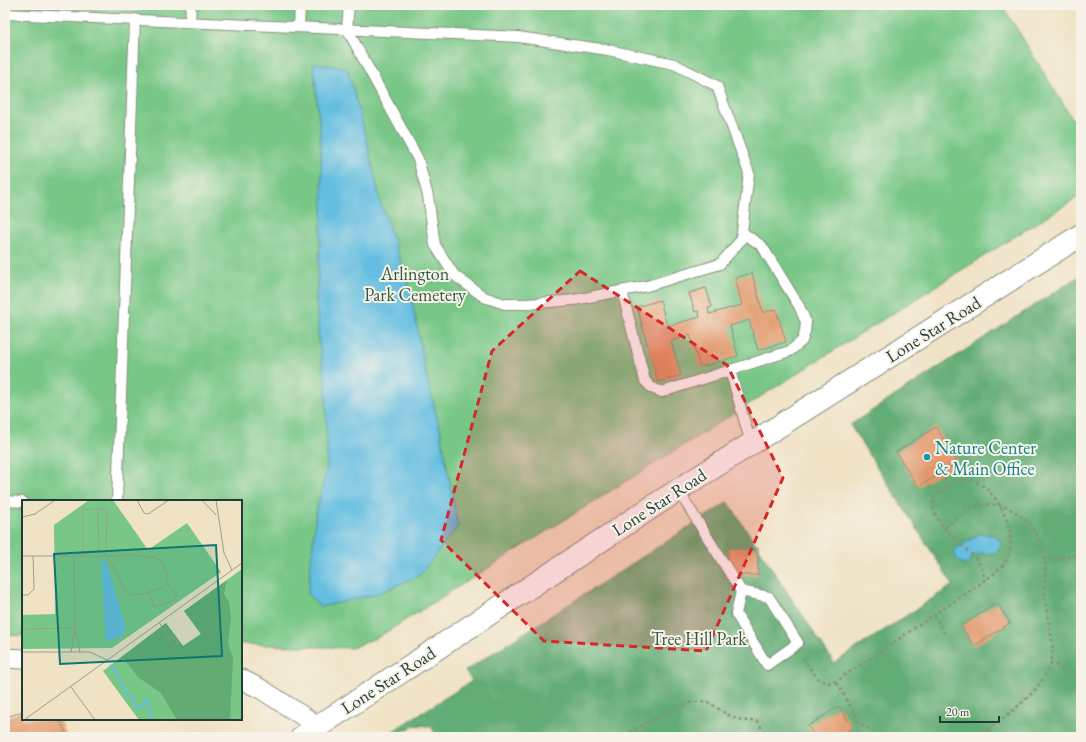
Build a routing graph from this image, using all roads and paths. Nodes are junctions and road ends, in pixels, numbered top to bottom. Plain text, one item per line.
1 (191, 5) edge
2 (300, 5) edge
3 (349, 5) edge
4 (5, 14) edge
5 (135, 19) junction
6 (190, 22) junction
7 (299, 27) junction
8 (347, 29) junction
9 (742, 232) junction
10 (1081, 235) edge
11 (622, 291) junction
12 (730, 370) junction
13 (751, 444) junction
14 (940, 474) dead end
15 (948, 487) junction
16 (678, 490) junction
17 (117, 500) edge
18 (5, 501) edge
19 (22, 502) edge
20 (998, 505) junction
21 (945, 527) junction
22 (1081, 553) edge
23 (1043, 558) junction
24 (985, 580) junction
25 (741, 591) junction
26 (934, 615) junction
27 (944, 633) dead end
28 (794, 645) junction
29 (5, 658) edge
30 (22, 659) edge
31 (1050, 662) junction
32 (1081, 679) edge
33 (242, 680) edge
34 (837, 683) junction
35 (310, 732) edge
36 (619, 737) edge
37 (768, 737) edge
38 (880, 737) edge
39 (978, 737) edge

1 - 6 lane
2 - 7 lane
3 - 8 lane
4 - 5 lane
5 - 6 lane
5 - 17 lane
6 - 7 lane
7 - 8 lane
8 - 9 lane
8 - 11 lane
9 - 11 lane
9 - 12 lane
10 - 13 street, Lone Star Road
11 - 12 lane
12 - 13 lane
13 - 16 street, Lone Star Road
14 - 15 path
15 - 20 path
15 - 21 path
16 - 25 lane
16 - 35 street, Lone Star Road
18 - 19 lane
20 - 21 path
20 - 23 path
20 - 24 path
21 - 24 path
22 - 23 path
23 - 31 path
24 - 26 path
25 - 28 lane
25 - 28 lane
26 - 27 path
26 - 34 path
28 - 34 path
29 - 30 street
31 - 32 path
31 - 39 path
33 - 35 street, Lone Star Road
34 - 38 path
36 - 37 path

